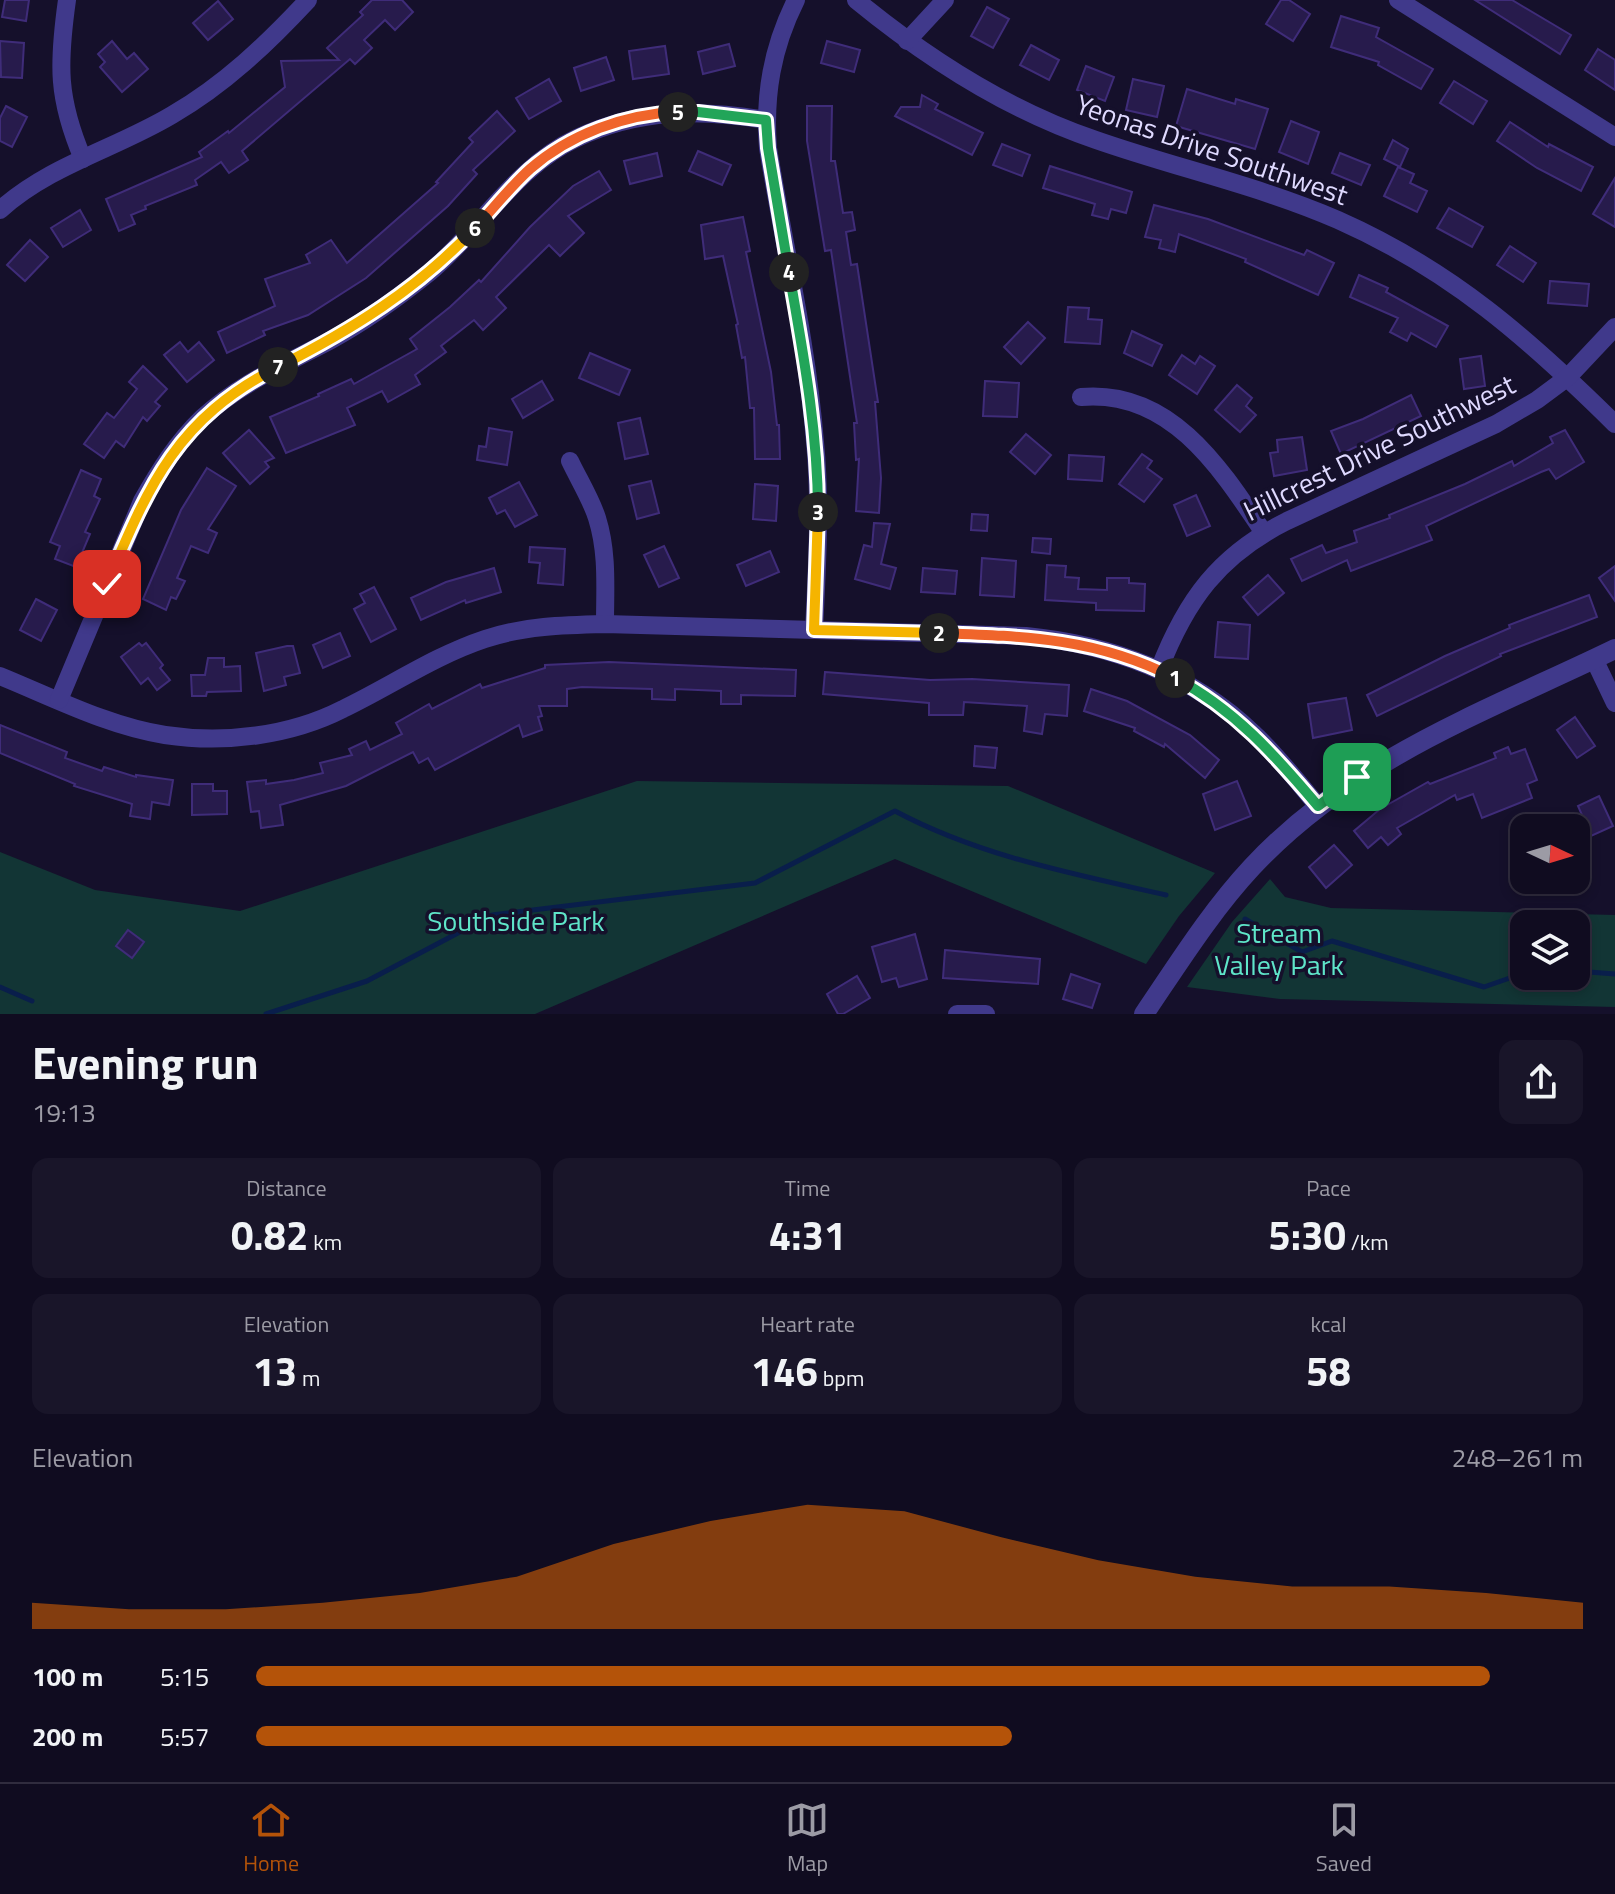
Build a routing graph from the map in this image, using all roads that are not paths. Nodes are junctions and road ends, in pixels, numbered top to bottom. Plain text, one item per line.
1 (67, 0) edge
2 (308, 0) edge
3 (796, 0) edge
4 (856, 0) edge
5 (945, 0) edge
6 (1398, 0) edge
7 (907, 41) junction
8 (766, 120) junction
9 (1615, 137) edge
10 (83, 159) junction
11 (0, 210) edge
12 (1615, 327) edge
13 (1568, 377) junction
14 (1081, 397) dead end
15 (1615, 424) edge
16 (570, 461) dead end
17 (1264, 533) junction
18 (605, 624) junction
19 (814, 630) junction
20 (1615, 649) edge
21 (1594, 659) junction
22 (1159, 670) junction
23 (0, 676) edge
24 (59, 700) junction
25 (1615, 703) edge
26 (1318, 806) junction
27 (957, 1014) edge
28 (986, 1014) edge
29 (1144, 1014) edge

1 - 10 street
2 - 10 street
3 - 8 street
4 - 7 street, Yeonas Drive Southwest
5 - 7 street
6 - 9 street
7 - 13 street, Yeonas Drive Southwest
8 - 19 street
8 - 24 street
10 - 11 street
12 - 13 street, Hillcrest Drive Southwest
13 - 15 street, Yeonas Drive Southwest
13 - 17 street, Hillcrest Drive Southwest
14 - 17 street
16 - 18 street
17 - 22 street, Hillcrest Drive Southwest
18 - 19 street
18 - 24 street
19 - 22 street
20 - 21 street
21 - 25 street
21 - 26 street
22 - 26 street
23 - 24 street
26 - 29 street
27 - 28 street

